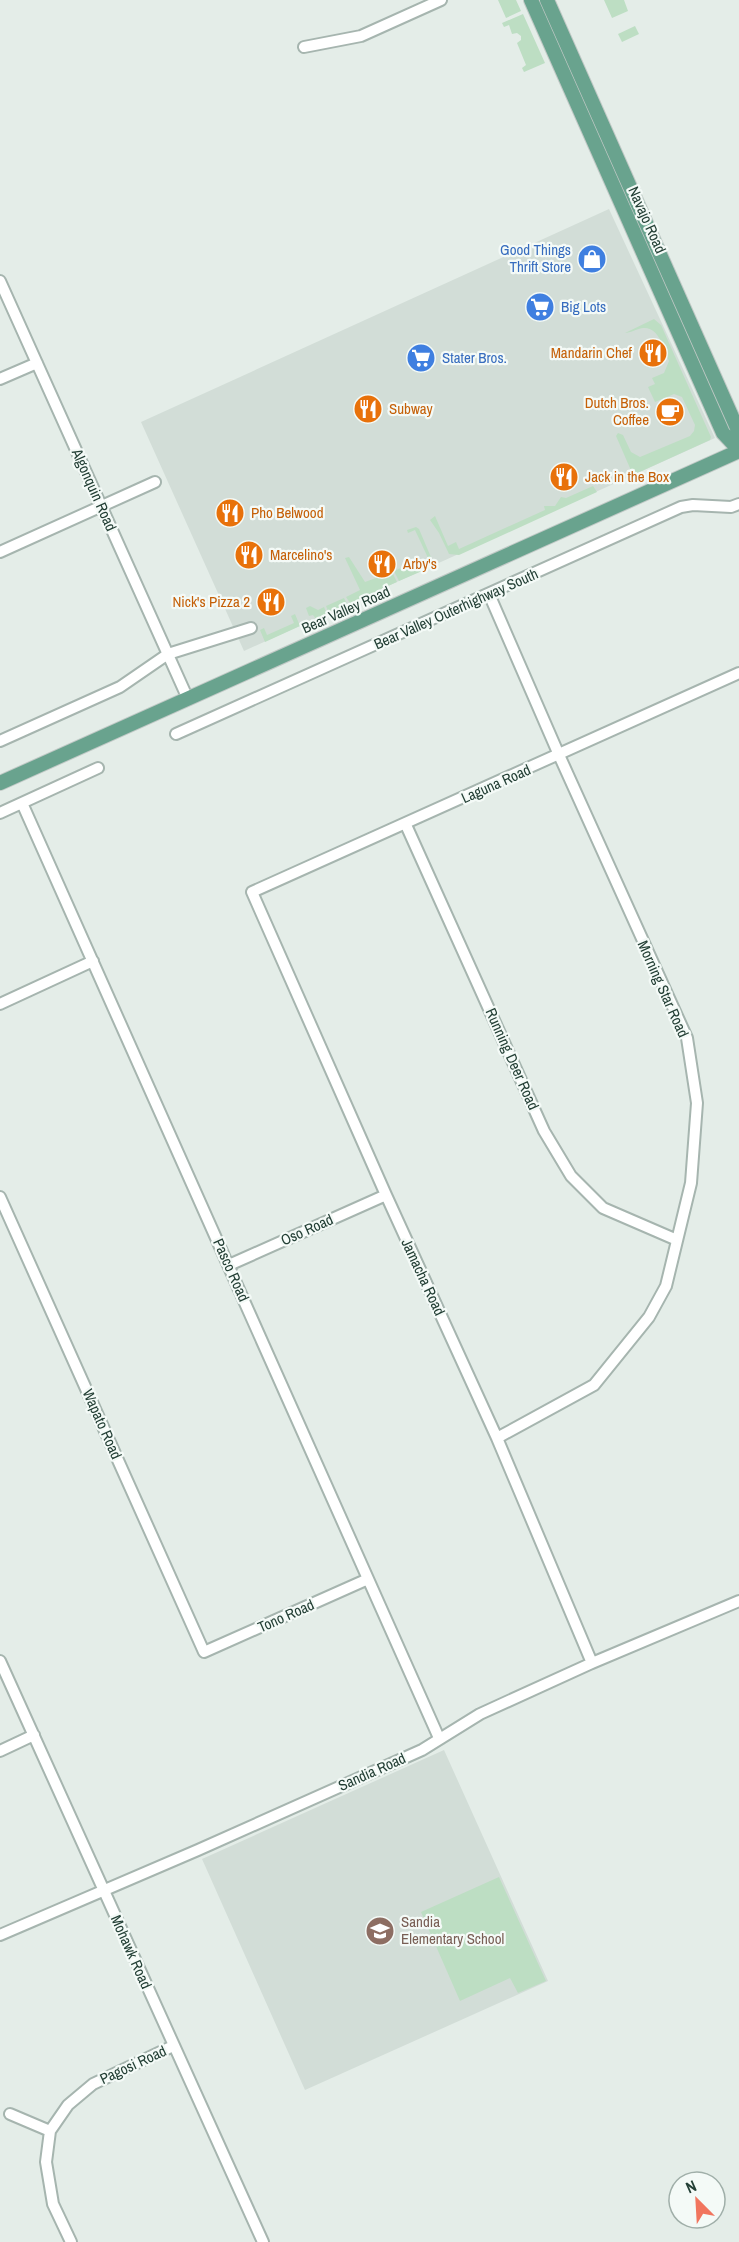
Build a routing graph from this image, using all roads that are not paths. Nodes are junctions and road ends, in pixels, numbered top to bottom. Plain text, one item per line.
1 (441, 0) edge
2 (531, 0) edge
3 (547, 0) edge
4 (304, 47) dead end
5 (0, 281) edge
6 (37, 363) junction
7 (0, 379) edge
8 (739, 445) edge
9 (739, 451) edge
10 (155, 482) dead end
11 (739, 504) edge
12 (101, 506) junction
13 (0, 552) edge
14 (489, 594) junction
15 (251, 628) dead end
16 (168, 654) junction
17 (739, 674) edge
18 (188, 699) junction
19 (177, 734) dead end
20 (0, 741) edge
21 (559, 755) junction
22 (98, 768) dead end
23 (0, 783) edge
24 (22, 803) junction
25 (0, 813) edge
26 (406, 825) junction
27 (252, 892) joint
28 (93, 961) junction
29 (0, 1004) edge
30 (386, 1195) junction
31 (0, 1197) edge
32 (677, 1240) junction
33 (229, 1265) junction
34 (497, 1438) junction
35 (368, 1579) junction
36 (738, 1605) edge
37 (204, 1652) joint
38 (0, 1661) edge
39 (592, 1663) junction
40 (34, 1735) junction
41 (439, 1738) junction
42 (0, 1750) edge
43 (103, 1889) junction
44 (0, 1935) edge
45 (173, 2046) junction
46 (10, 2114) dead end
47 (50, 2131) junction
48 (71, 2242) edge
49 (263, 2242) edge

1 - 4 street
2 - 9 main road, Navajo Road
3 - 8 main road, Navajo Road
5 - 6 street, Algonquin Road
6 - 7 street
6 - 12 street, Algonquin Road
9 - 18 main road, Bear Valley Road
10 - 12 street
11 - 14 street, Bear Valley Outerhighway South
12 - 13 street
12 - 16 street, Algonquin Road
14 - 19 street, Bear Valley Outerhighway South
14 - 21 street, Morning Star Road
15 - 16 street
16 - 18 street, Algonquin Road
16 - 20 street
17 - 21 street, Laguna Road
18 - 23 main road, Bear Valley Road
21 - 26 street, Laguna Road
21 - 32 street, Morning Star Road
22 - 24 street
24 - 25 street
24 - 28 street, Pasco Road
26 - 27 street, Laguna Road
26 - 32 street, Running Deer Road
27 - 30 street, Jamacha Road
28 - 29 street
28 - 33 street, Pasco Road
30 - 33 street, Oso Road
30 - 34 street, Jamacha Road
31 - 37 street, Wapato Road
32 - 34 street, Morning Star Road
33 - 35 street, Pasco Road
34 - 39 street, Jamacha Road
35 - 37 street, Tono Road
35 - 41 street, Pasco Road
36 - 39 street, Sandia Road
38 - 40 street, Mohawk Road
39 - 41 street, Sandia Road
40 - 42 street
40 - 43 street, Mohawk Road
41 - 43 street, Sandia Road
43 - 44 street, Sandia Road
43 - 45 street, Mohawk Road
45 - 47 street, Pagosi Road
45 - 49 street, Mohawk Road
46 - 47 street
47 - 48 street, Pagosi Road

